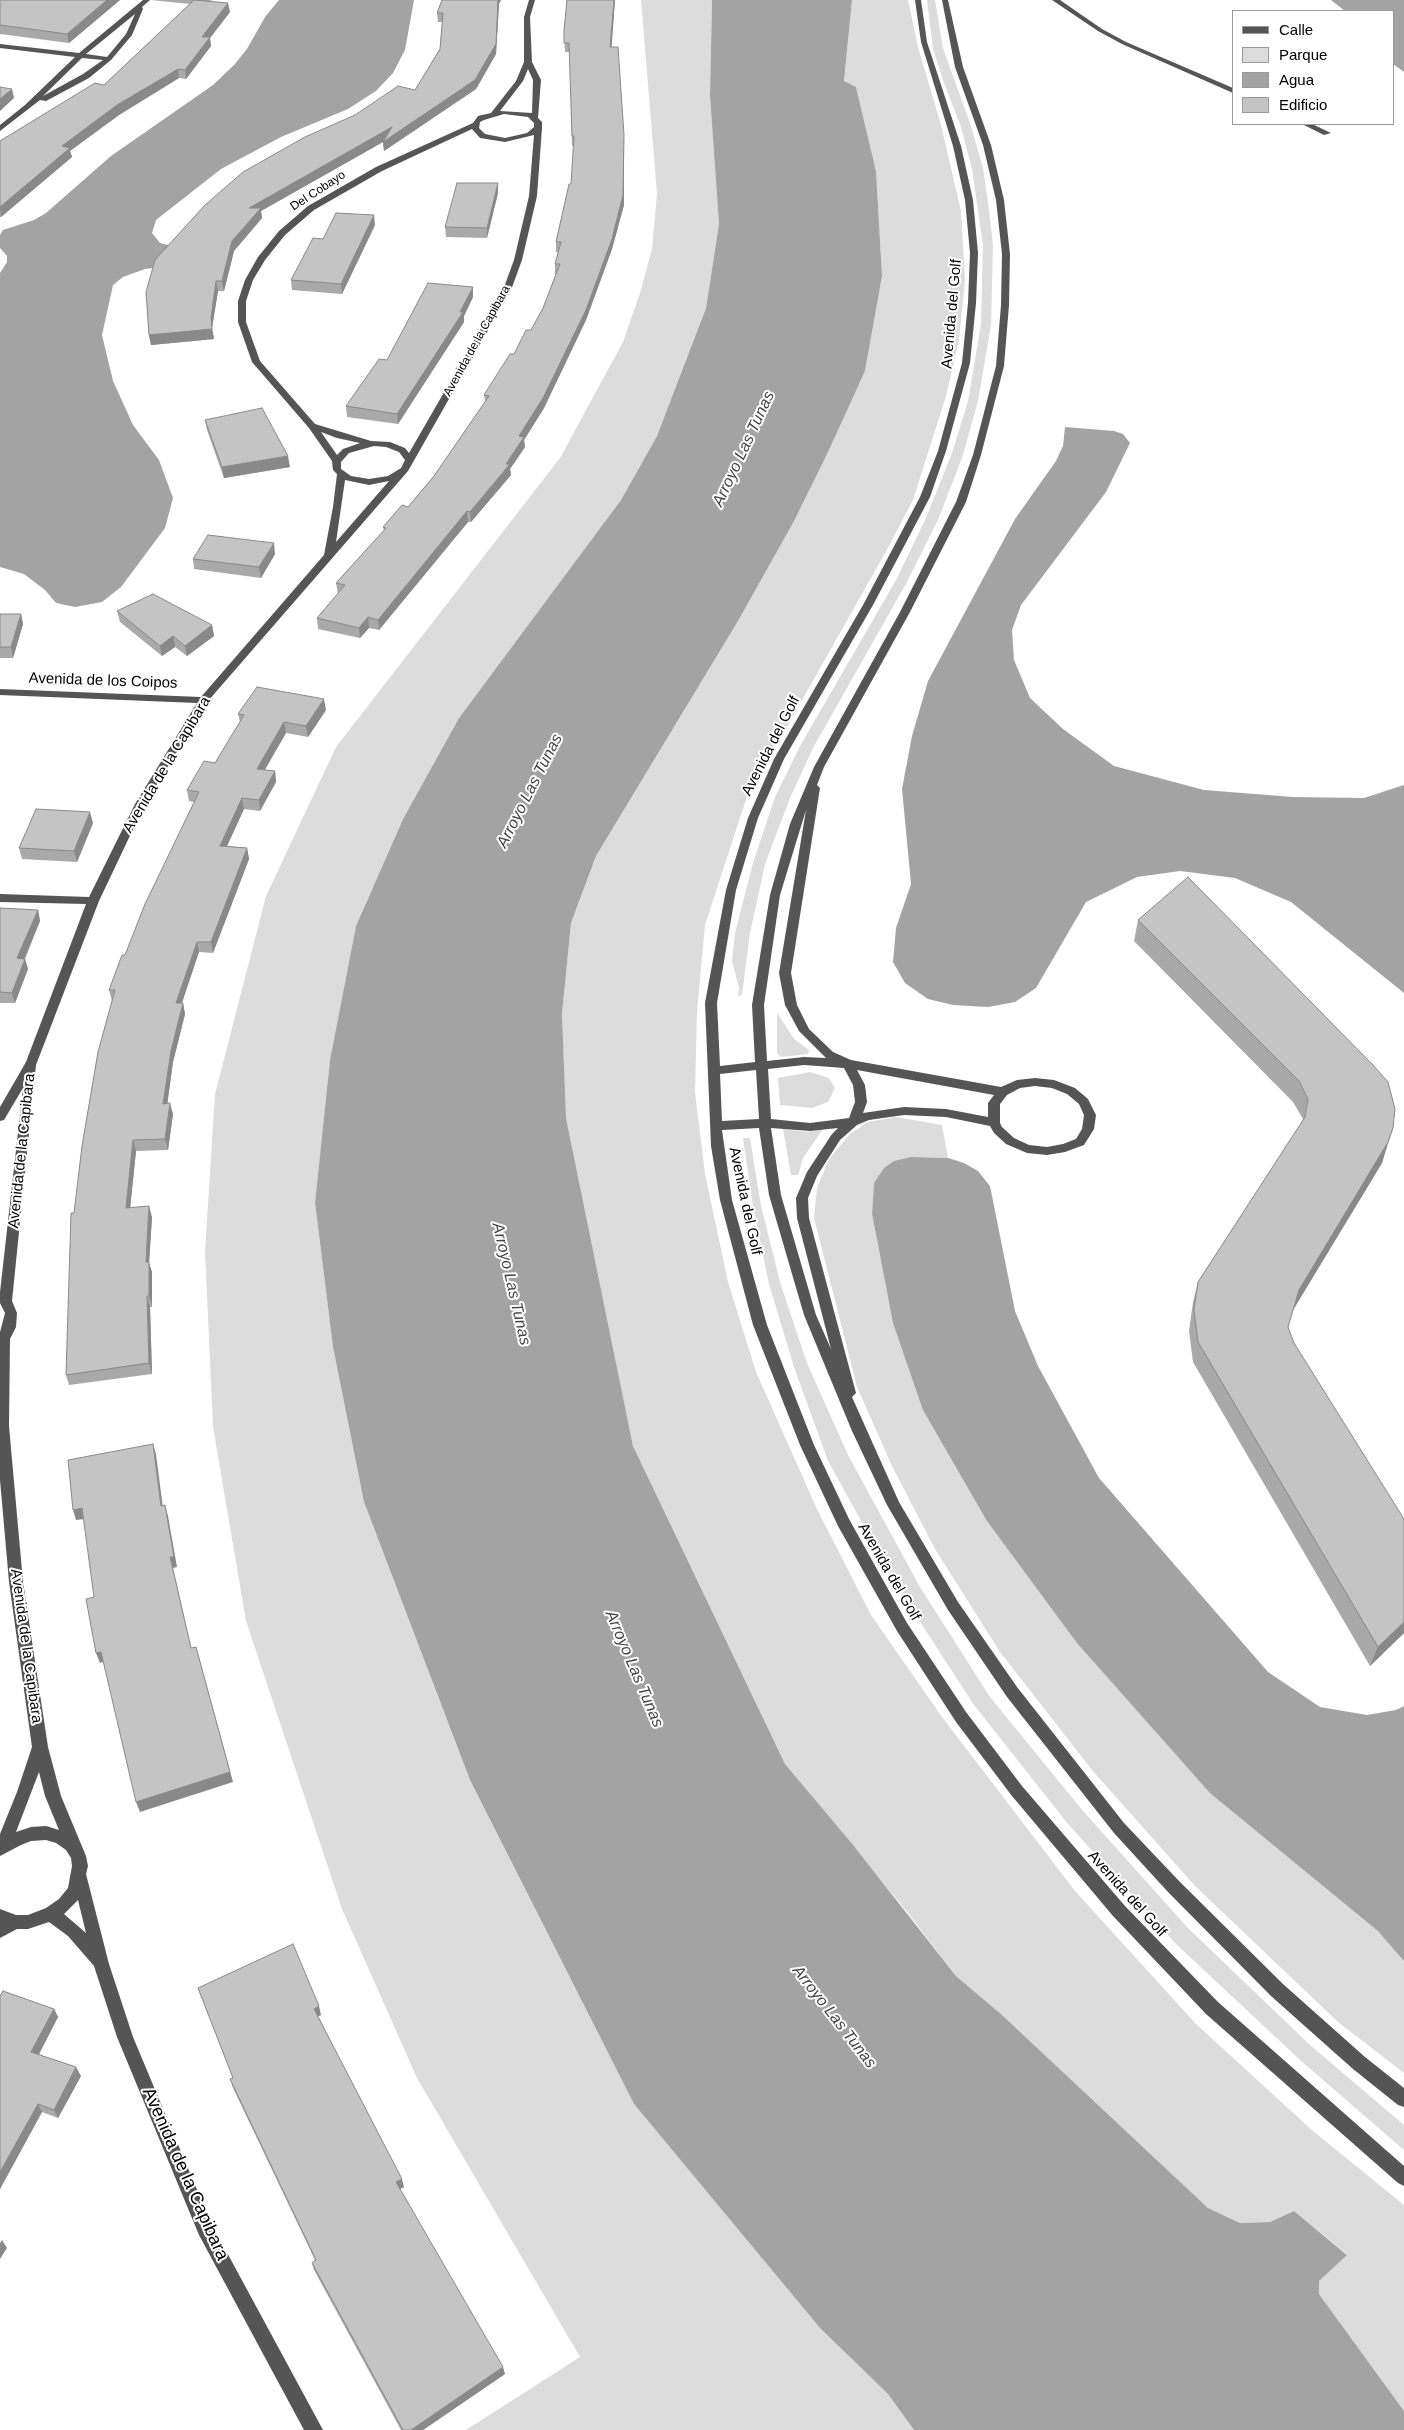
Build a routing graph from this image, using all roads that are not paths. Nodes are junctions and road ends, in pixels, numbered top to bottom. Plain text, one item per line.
1 (147, 0) edge
2 (532, 0) edge
3 (918, 0) edge
4 (945, 0) edge
5 (1055, 0) edge
6 (141, 6) junction
7 (0, 46) edge
8 (80, 56) junction
9 (108, 59) junction
10 (528, 62) junction
11 (1232, 91) edge
12 (28, 106) junction
13 (495, 113) junction
14 (535, 118) junction
15 (475, 125) junction
16 (1308, 125) edge
17 (538, 128) junction
18 (0, 129) edge
19 (1327, 133) dead end
20 (490, 138) junction
21 (513, 139) junction
22 (441, 142) junction
23 (537, 155) junction
24 (312, 426) junction
25 (412, 437) junction
26 (374, 443) junction
27 (387, 444) junction
28 (409, 460) junction
29 (336, 461) junction
30 (341, 474) junction
31 (400, 474) junction
32 (329, 555) junction
33 (0, 692) edge
34 (204, 700) junction
35 (819, 767) junction
36 (0, 898) edge
37 (93, 901) junction
38 (32, 1062) junction
39 (848, 1064) junction
40 (761, 1067) junction
41 (714, 1071) junction
42 (1003, 1092) junction
43 (0, 1117) edge
44 (853, 1122) junction
45 (765, 1123) junction
46 (994, 1123) junction
47 (716, 1126) junction
48 (3, 1297) edge
49 (2, 1343) edge
50 (1, 1425) edge
51 (859, 1431) junction
52 (40, 1747) junction
53 (1, 1849) edge
54 (78, 1856) junction
55 (80, 1877) junction
56 (51, 1914) junction
57 (0, 1916) edge
58 (16, 1922) junction
59 (0, 1930) edge
60 (102, 1964) junction
61 (1404, 2098) edge
62 (1404, 2178) edge
63 (314, 2430) edge

1 - 6 street
2 - 10 street, Avenida de la Capibara
3 - 41 street, Avenida del Golf
4 - 35 street, Avenida del Golf
5 - 11 street
6 - 8 street
6 - 9 street
7 - 8 street
8 - 9 street
8 - 12 street
9 - 12 street
10 - 13 street, Avenida de la Capibara
10 - 14 street, Avenida de la Capibara
12 - 18 street
13 - 14 street
13 - 15 street, Avenida de la Capibara
14 - 17 street, Avenida de la Capibara
15 - 20 street
15 - 22 street, Del Cobayo
16 - 19 street
17 - 21 street
17 - 23 street, Avenida de la Capibara
20 - 21 street
20 - 22 street, Del Cobayo
21 - 23 street
22 - 24 street, Del Cobayo
23 - 25 street, Avenida de la Capibara
24 - 26 street, Del Cobayo
24 - 29 street, Del Cobayo
25 - 27 street
25 - 28 street, Avenida de la Capibara
26 - 27 street
26 - 29 street
27 - 28 street
28 - 31 street, Avenida de la Capibara
29 - 30 street
30 - 31 street
30 - 32 street
31 - 32 street, Avenida de la Capibara
32 - 34 street, Avenida de la Capibara
33 - 34 street, Avenida de los Coipos
34 - 37 street, Avenida de la Capibara
35 - 39 street
35 - 40 street, Avenida del Golf
36 - 37 street
37 - 38 street, Avenida de la Capibara
38 - 43 street, Avenida de la Capibara
38 - 48 street, Avenida de la Capibara
39 - 40 street
39 - 42 street
39 - 44 street
40 - 41 street
40 - 45 street, Avenida del Golf
41 - 47 street, Avenida del Golf
42 - 46 street
42 - 46 street
44 - 45 street
44 - 46 street
44 - 51 street
45 - 47 street
45 - 51 street, Avenida del Golf
47 - 62 street, Avenida del Golf
48 - 49 street, Avenida de la Capibara
49 - 50 street, Avenida de la Capibara
50 - 52 street, Avenida de la Capibara
51 - 61 street, Avenida del Golf
52 - 53 street, Avenida de la Capibara
52 - 54 street, Avenida de la Capibara
53 - 54 street, Avenida de la Capibara
54 - 55 street, Avenida de la Capibara
55 - 56 street
55 - 60 street, Avenida de la Capibara
56 - 58 street
56 - 60 street, Avenida de la Capibara
57 - 58 street
58 - 59 street
60 - 63 street, Avenida de la Capibara

